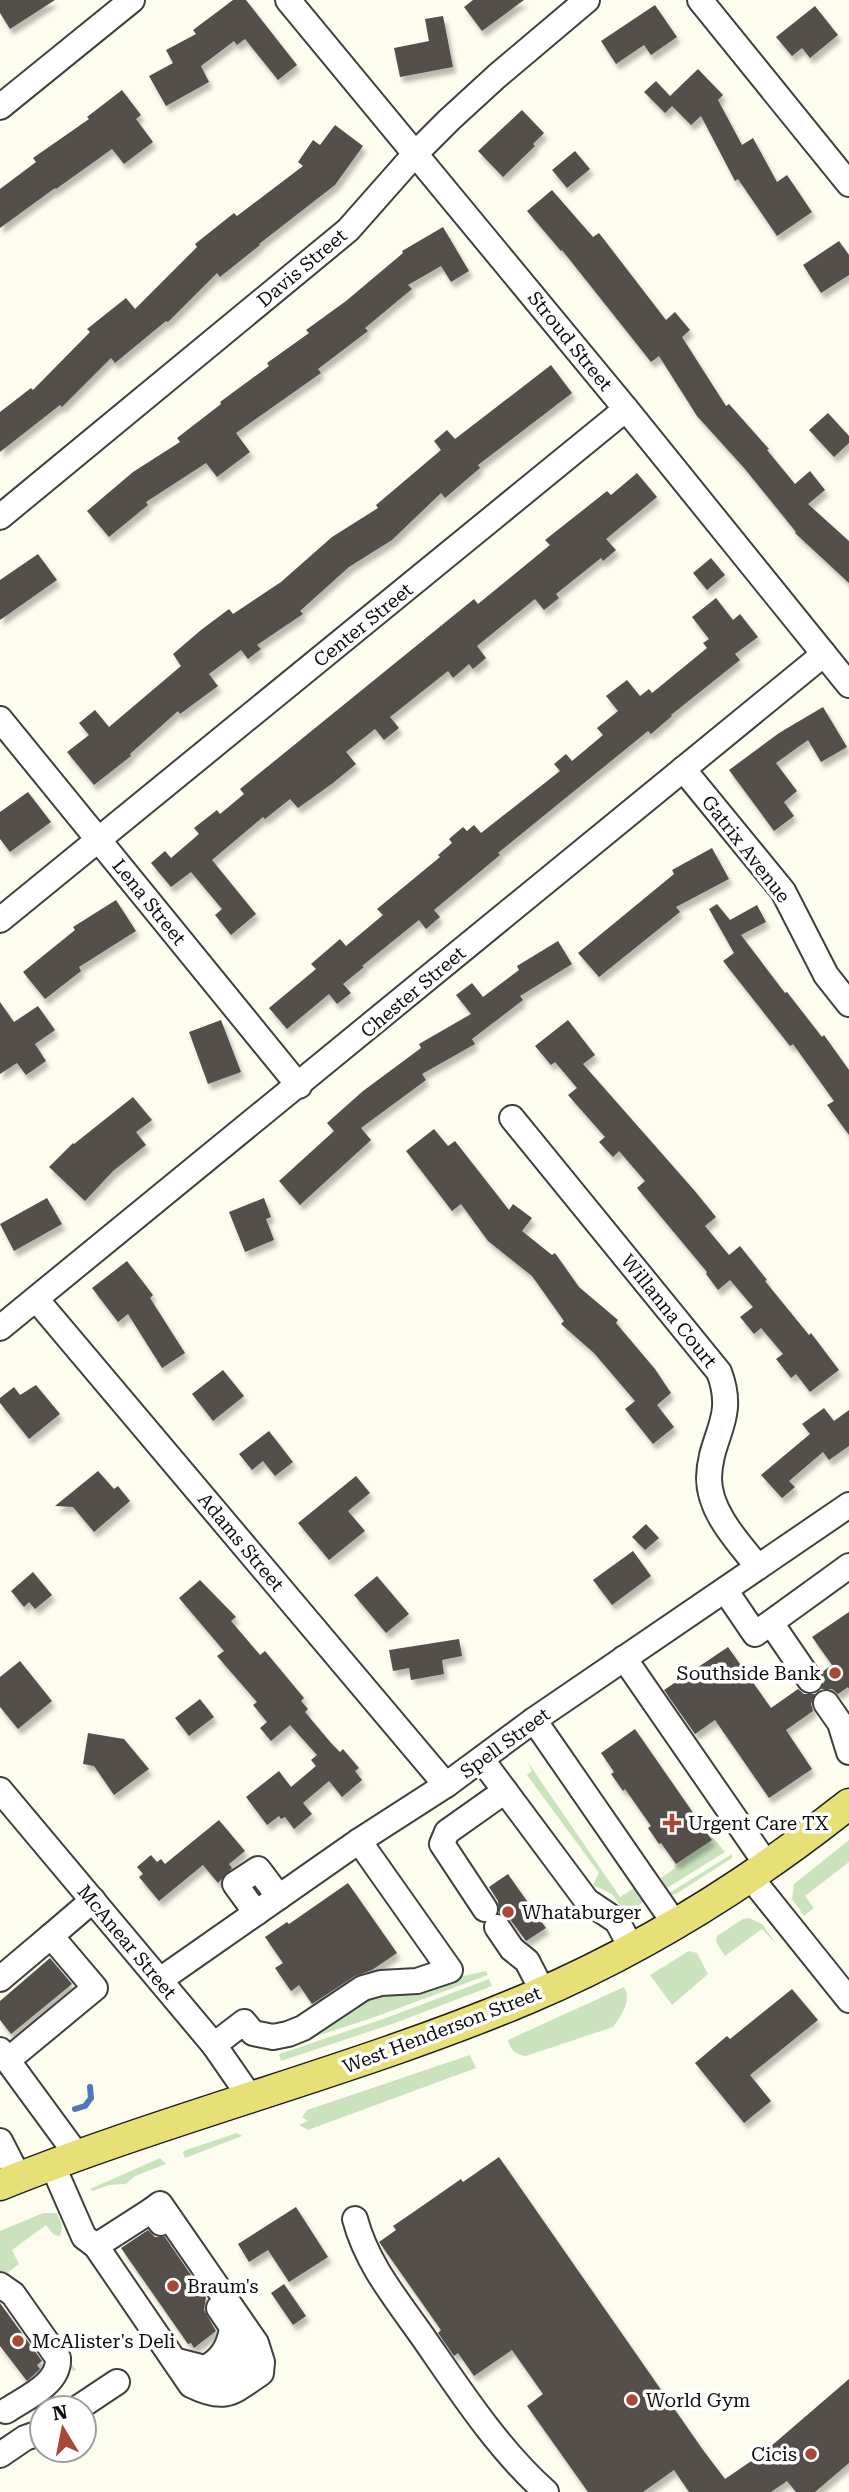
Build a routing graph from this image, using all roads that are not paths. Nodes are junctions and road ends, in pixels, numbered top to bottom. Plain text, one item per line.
1 (132, 0) edge
2 (288, 0) edge
3 (587, 0) edge
4 (700, 0) edge
5 (0, 107) edge
6 (416, 153) junction
7 (849, 184) edge
8 (626, 409) junction
9 (0, 517) edge
10 (824, 654) junction
11 (849, 685) edge
12 (0, 719) edge
13 (683, 769) junction
14 (99, 841) junction
15 (0, 920) edge
16 (849, 1004) edge
17 (299, 1086) junction
18 (512, 1118) dead end
19 (36, 1299) junction
20 (0, 1328) edge
21 (849, 1505) edge
22 (849, 1566) edge
23 (758, 1567) junction
24 (725, 1590) junction
25 (771, 1623) junction
26 (624, 1658) junction
27 (810, 1680) dead end
28 (825, 1703) dead end
29 (534, 1720) junction
30 (844, 1720) edge
31 (849, 1752) edge
32 (482, 1760) junction
33 (446, 1785) junction
34 (0, 1790) edge
35 (505, 1791) junction
36 (849, 1804) edge
37 (359, 1841) junction
38 (759, 1872) junction
39 (279, 1897) junction
40 (93, 1900) junction
41 (256, 1913) junction
42 (675, 1924) junction
43 (51, 1936) junction
44 (632, 1949) junction
45 (0, 1979) edge
46 (160, 1980) junction
47 (543, 1992) junction
48 (849, 2000) edge
49 (214, 2045) junction
50 (4, 2055) edge
51 (250, 2097) junction
52 (0, 2141) edge
53 (64, 2160) junction
54 (9, 2181) edge
55 (152, 2210) junction
56 (355, 2219) dead end
57 (96, 2246) junction
58 (0, 2285) edge
59 (198, 2377) junction
60 (117, 2382) dead end
61 (98, 2395) edge
62 (6, 2411) dead end
63 (28, 2437) edge
64 (0, 2455) edge
65 (546, 2492) edge

1 - 5 street
2 - 6 street, Stroud Street
3 - 6 street, Davis Street
4 - 7 street
6 - 8 street, Stroud Street
6 - 9 street, Davis Street
8 - 10 street, Stroud Street
8 - 14 street, Center Street
10 - 11 street, Stroud Street
10 - 13 street, Chester Street
12 - 14 street, Lena Street
13 - 16 street, Gatrix Avenue
13 - 17 street, Chester Street
14 - 15 street, Center Street
14 - 17 street, Lena Street
17 - 19 street, Chester Street
18 - 23 street, Willanna Court
19 - 20 street, Chester Street
19 - 33 street, Adams Street
21 - 23 street, Spell Street
22 - 25 street
23 - 24 street, Spell Street
24 - 25 street
24 - 26 street, Spell Street
25 - 27 street
26 - 29 street, Spell Street
26 - 38 street
28 - 30 street
29 - 32 street, Spell Street
29 - 42 street
30 - 31 street
32 - 33 street, Spell Street
32 - 35 street
33 - 37 street, Spell Street
34 - 40 street, McAnear Street
35 - 44 street
35 - 47 street
36 - 38 main road, West Henderson Street
37 - 39 street, Spell Street
37 - 49 street
38 - 42 main road, West Henderson Street
38 - 48 street
39 - 41 street, Spell Street
39 - 41 street
40 - 43 street
40 - 46 street, McAnear Street
41 - 46 street, Spell Street
42 - 44 main road, West Henderson Street
43 - 45 street
43 - 50 street
44 - 47 main road, West Henderson Street
46 - 49 street, McAnear Street
47 - 51 main road, West Henderson Street
49 - 51 street, McAnear Street
50 - 53 street
51 - 53 main road, West Henderson Street
52 - 54 street
53 - 54 main road, West Henderson Street
53 - 57 street
55 - 57 street
55 - 59 street
55 - 59 street
56 - 65 street
57 - 59 street
58 - 62 street
60 - 61 street
63 - 64 street

